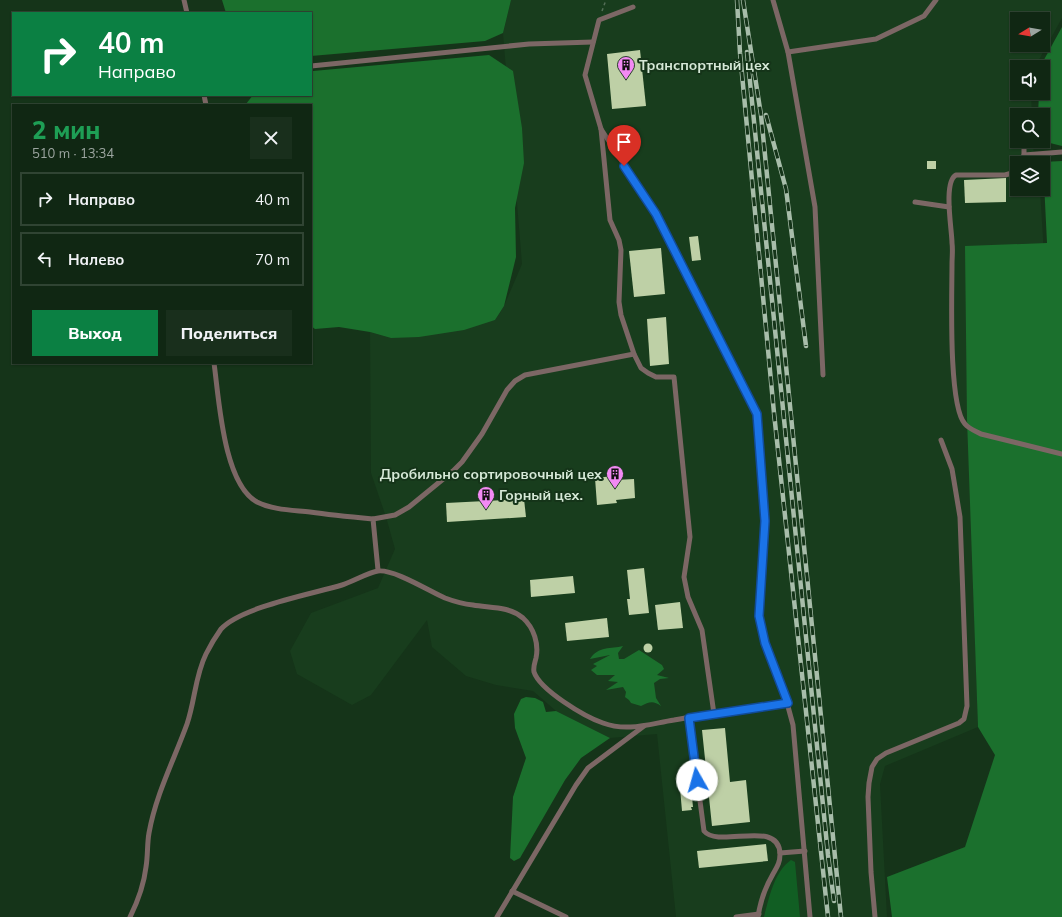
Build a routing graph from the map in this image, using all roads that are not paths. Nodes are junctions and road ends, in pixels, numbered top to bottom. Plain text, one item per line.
1 (184, 0) edge
2 (773, 0) edge
3 (936, 0) edge
4 (633, 7) dead end
5 (186, 12) edge
6 (593, 42) junction
7 (788, 52) junction
8 (312, 66) edge
9 (601, 129) junction
10 (1024, 148) edge
11 (1062, 152) edge
12 (1024, 155) joint
13 (1010, 174) edge
14 (915, 202) dead end
15 (949, 207) junction
16 (634, 354) junction
17 (214, 364) edge
18 (823, 375) dead end
19 (941, 440) dead end
20 (1062, 454) edge
21 (374, 519) junction
22 (378, 570) junction
23 (788, 703) junction
24 (714, 714) junction
25 (689, 718) junction
26 (645, 726) junction
27 (805, 851) junction
28 (780, 853) junction
29 (512, 891) junction
30 (758, 916) edge
31 (130, 917) edge
32 (497, 917) edge
33 (566, 917) edge
34 (736, 917) edge
35 (810, 917) edge
36 (875, 917) edge

1 - 5 lane
2 - 7 lane
3 - 7 lane
4 - 6 lane
6 - 8 lane
6 - 9 lane
7 - 18 lane
9 - 16 lane
9 - 23 lane
10 - 12 lane
11 - 12 lane
13 - 15 lane
14 - 15 lane
15 - 20 lane
16 - 21 lane
16 - 24 lane
17 - 21 lane
19 - 36 lane
21 - 22 lane
22 - 26 lane
22 - 31 lane
23 - 24 lane
23 - 27 lane
24 - 25 lane
25 - 26 lane
25 - 28 lane
26 - 29 lane
27 - 28 lane
27 - 35 lane
28 - 30 lane
29 - 32 lane
29 - 33 lane
30 - 34 lane

